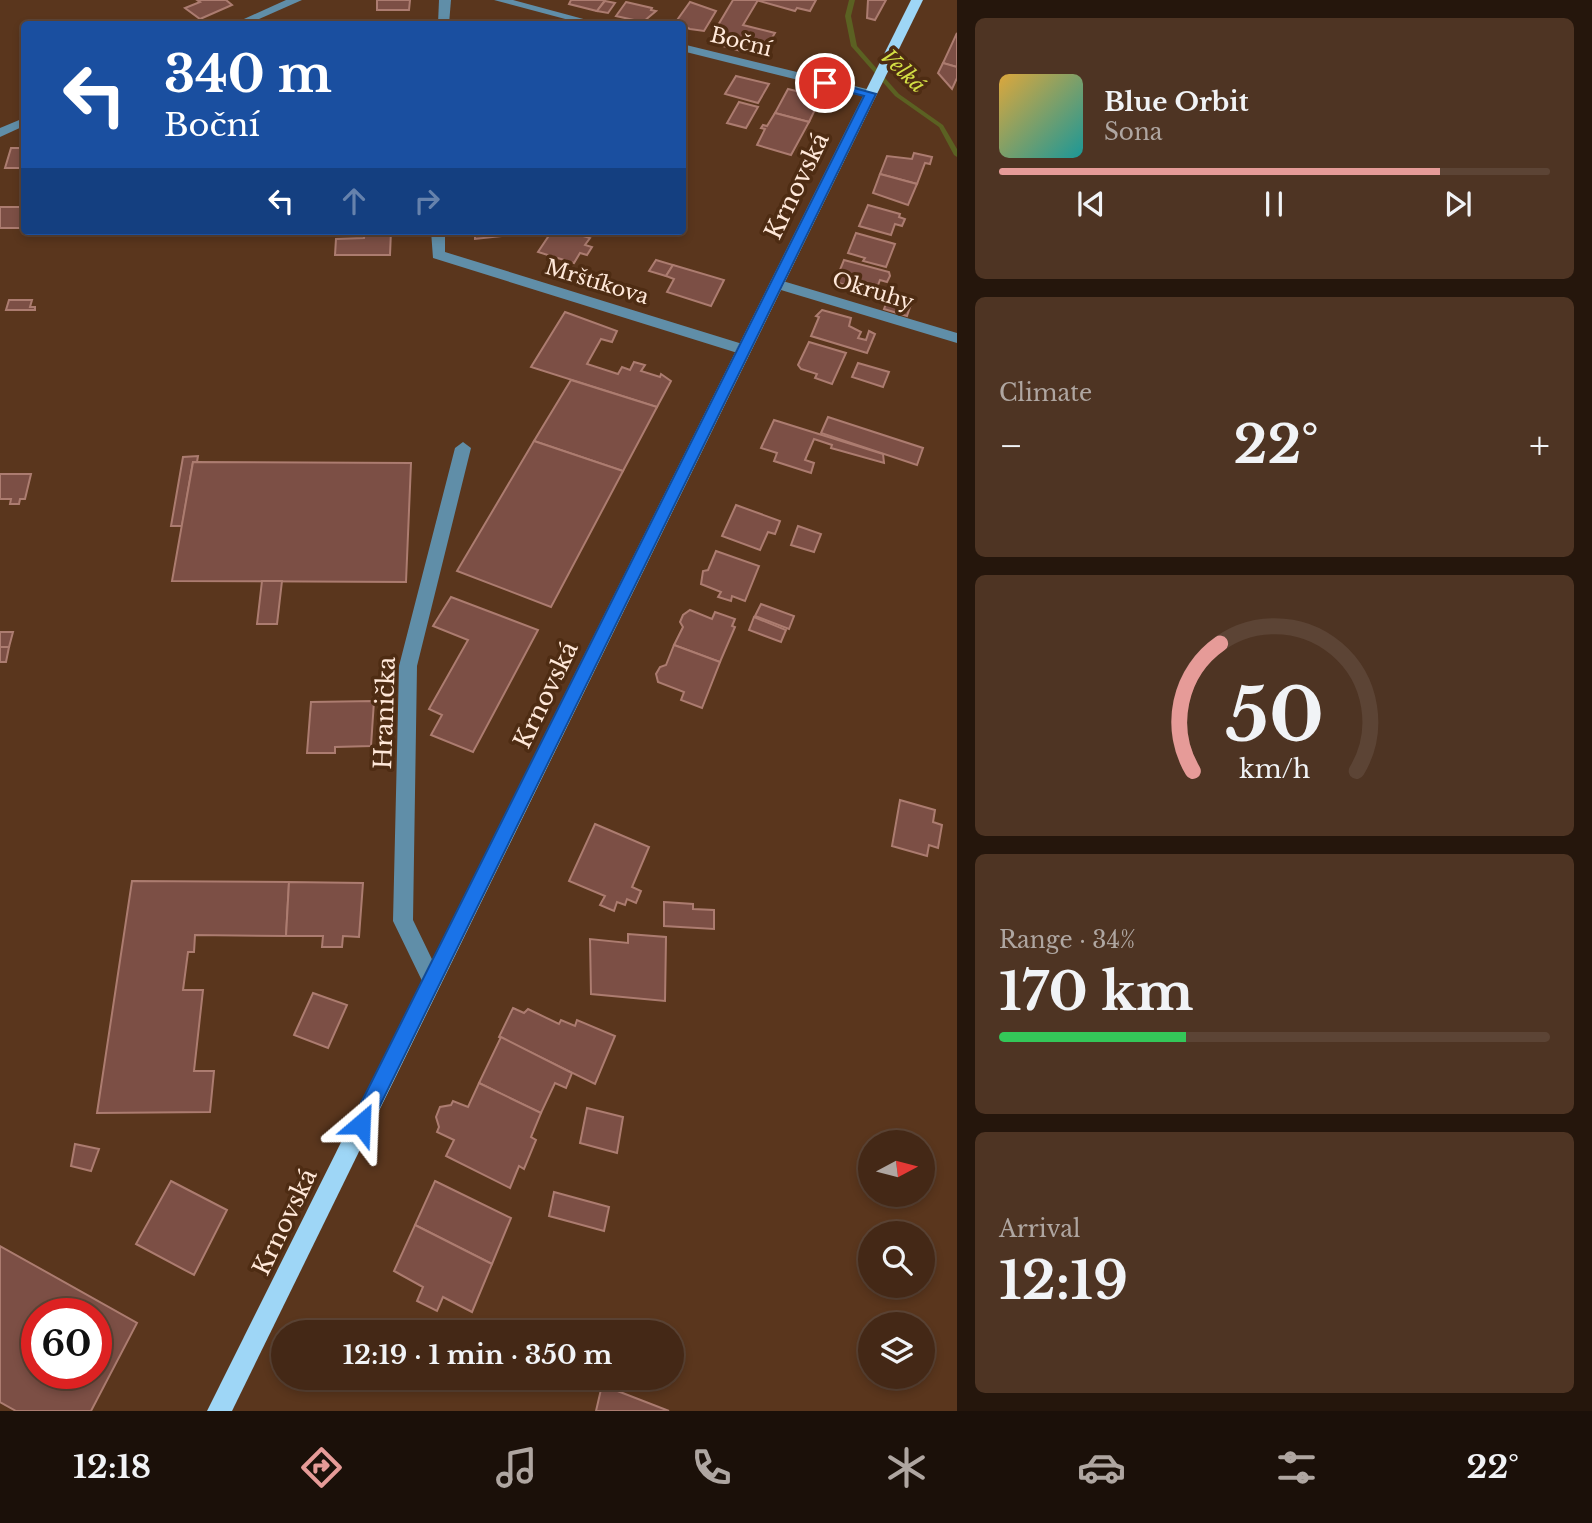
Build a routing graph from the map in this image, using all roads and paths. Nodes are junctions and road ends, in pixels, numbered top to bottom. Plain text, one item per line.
1 (296, 0) edge
2 (445, 0) edge
3 (500, 0) edge
4 (917, 0) edge
5 (246, 21) edge
6 (444, 21) edge
7 (584, 21) edge
8 (686, 48) edge
9 (871, 94) junction
10 (21, 123) edge
11 (0, 133) edge
12 (438, 235) edge
13 (776, 284) junction
14 (957, 338) edge
15 (744, 350) junction
16 (463, 448) dead end
17 (432, 980) junction
18 (219, 1411) edge

1 - 5 street
2 - 6 street
3 - 7 street
4 - 9 main road, Krnovská
8 - 9 street, Boční
9 - 13 main road, Krnovská
10 - 11 street
12 - 15 street, Mrštíkova
13 - 14 street, Okruhy
13 - 15 main road, Krnovská
15 - 17 main road, Krnovská
16 - 17 street, Hranička
17 - 18 main road, Krnovská

